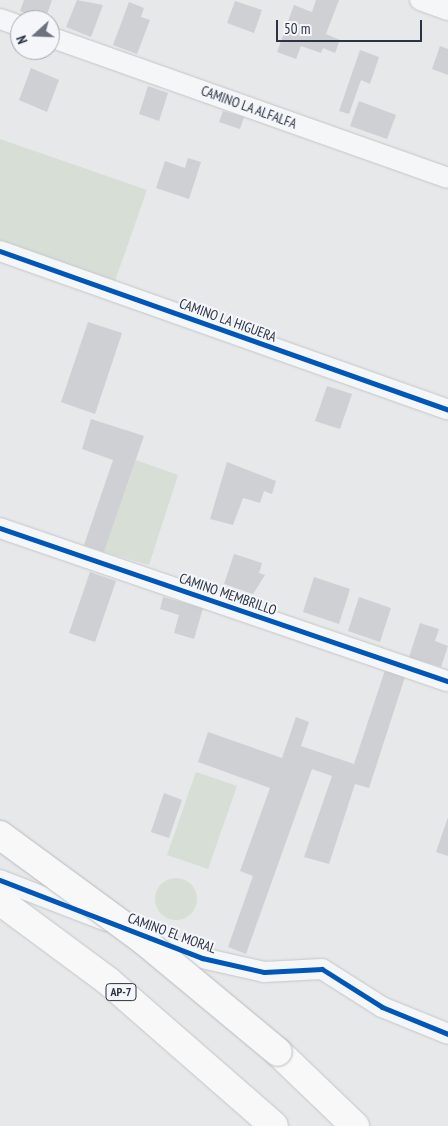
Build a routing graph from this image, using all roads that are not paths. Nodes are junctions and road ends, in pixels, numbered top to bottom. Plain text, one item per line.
1 (420, 0) edge
2 (448, 10) edge
3 (60, 40) edge
4 (448, 178) edge
5 (0, 251) edge
6 (448, 410) edge
7 (0, 528) edge
8 (448, 681) edge
9 (0, 835) edge
10 (0, 880) edge
11 (0, 901) edge
12 (448, 1034) edge
13 (274, 1126) edge
14 (355, 1126) edge

1 - 2 street
3 - 4 street, CAMINO LA ALFALFA
5 - 6 street, CAMINO LA HIGUERA
7 - 8 street, CAMINO MEMBRILLO
9 - 14 highway, bridge
10 - 12 street, CAMINO EL MORAL
11 - 13 highway, AP-7

